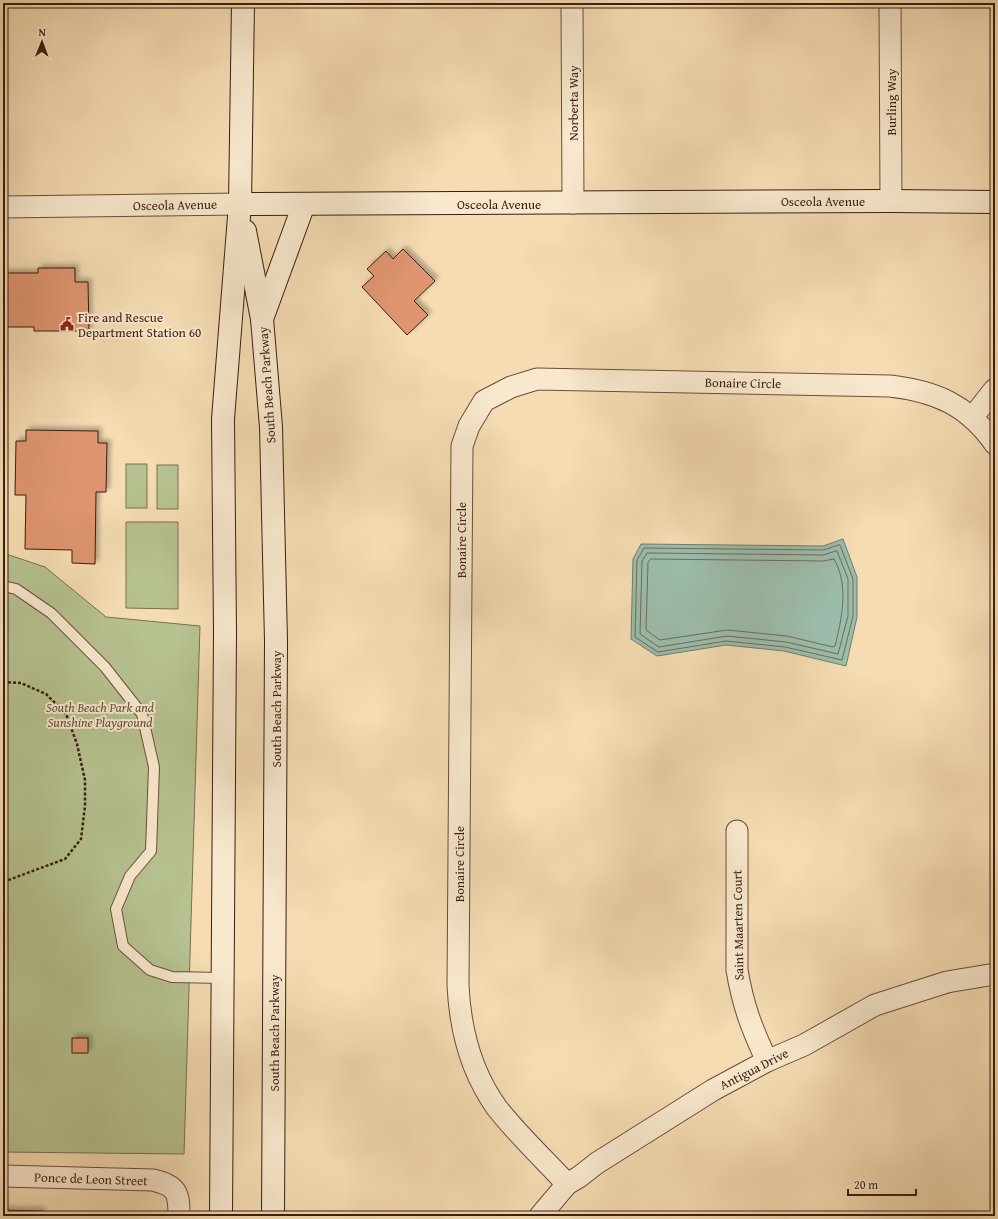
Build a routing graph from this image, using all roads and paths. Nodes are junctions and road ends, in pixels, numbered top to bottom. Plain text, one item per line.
1 (243, 3) edge
2 (572, 3) edge
3 (890, 3) edge
4 (891, 200) junction
5 (995, 202) edge
6 (573, 203) junction
7 (240, 204) junction
8 (304, 204) junction
9 (3, 207) edge
10 (262, 319) junction
11 (994, 390) edge
12 (972, 418) junction
13 (995, 444) edge
14 (3, 586) edge
15 (3, 682) edge
16 (737, 832) dead end
17 (3, 882) edge
18 (995, 974) edge
19 (222, 978) junction
20 (767, 1061) junction
21 (3, 1176) edge
22 (567, 1184) junction
23 (179, 1216) edge
24 (222, 1216) edge
25 (273, 1216) edge
26 (540, 1216) edge

1 - 7 street, South Beach Parkway
2 - 6 street, Norberta Way
3 - 4 street, Burling Way
4 - 5 street, Osceola Avenue
4 - 6 street, Osceola Avenue
6 - 8 street, Osceola Avenue
7 - 8 street, Osceola Avenue
7 - 9 street, Osceola Avenue
7 - 10 street, South Beach Parkway
7 - 19 street, South Beach Parkway
8 - 10 street
10 - 25 street, South Beach Parkway
11 - 12 street
12 - 13 street, Bonaire Circle
12 - 22 street, Bonaire Circle
14 - 19 lane
15 - 17 path
16 - 20 street, Saint Maarten Court
18 - 20 street, Antigua Drive
19 - 24 street, South Beach Parkway
20 - 22 street, Antigua Drive
21 - 23 street, Ponce de Leon Street
22 - 26 street, Antigua Drive

